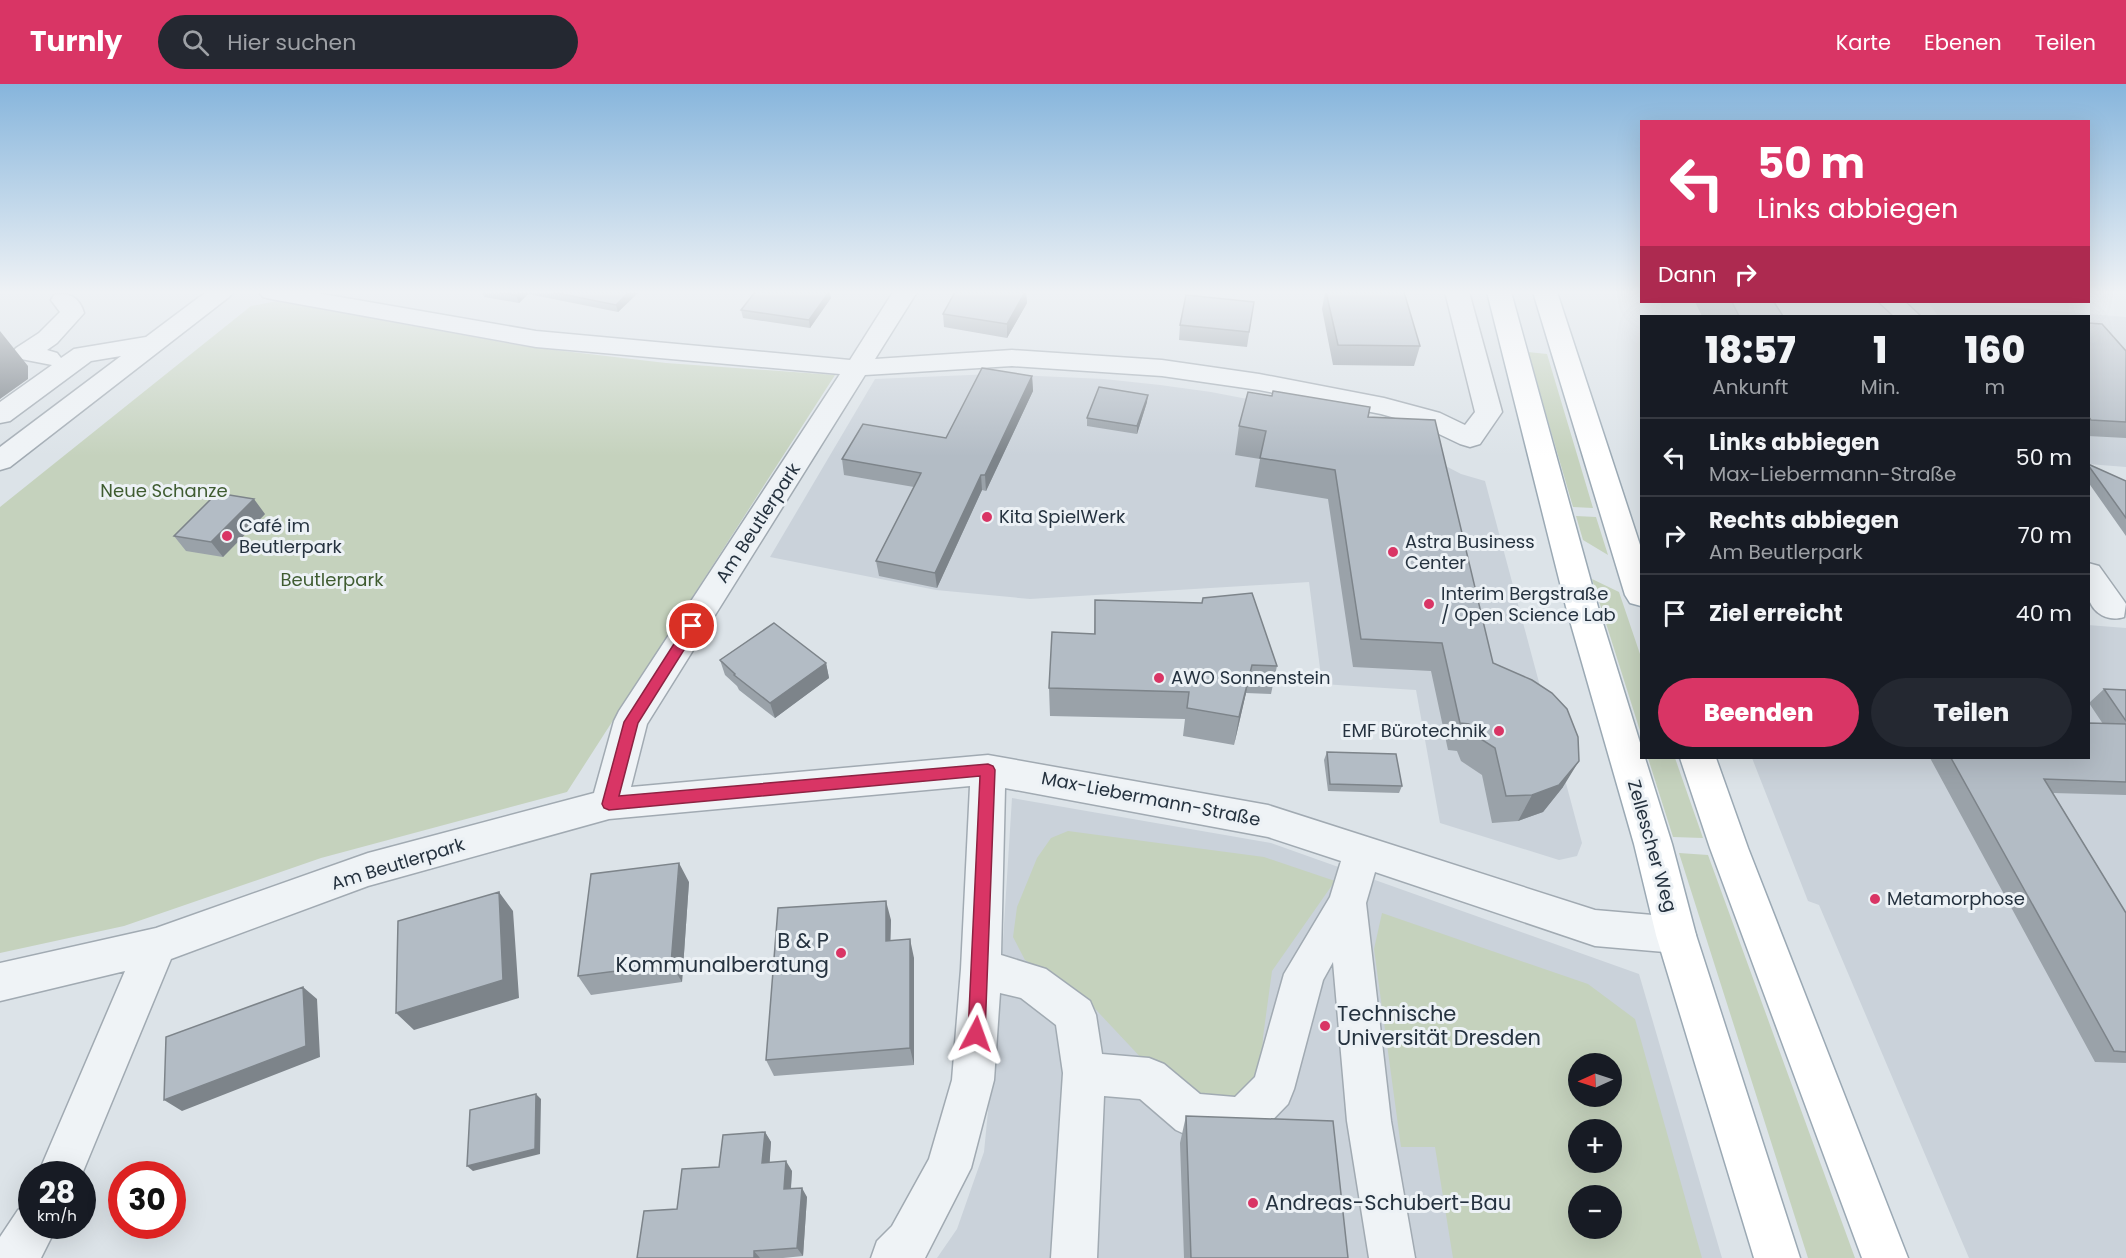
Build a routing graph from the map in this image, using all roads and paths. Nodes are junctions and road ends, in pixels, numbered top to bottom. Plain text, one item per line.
1 (35, 347) edge
2 (130, 347) edge
3 (150, 347) edge
4 (623, 347) edge
5 (870, 347) edge
6 (1472, 347) edge
7 (1513, 347) edge
8 (1563, 347) edge
9 (48, 358) dead end
10 (857, 368) junction
11 (0, 415) edge
12 (0, 461) edge
13 (2090, 577) edge
14 (1638, 581) edge
15 (2109, 609) edge
16 (1698, 759) edge
17 (988, 770) junction
18 (609, 804) junction
19 (1362, 854) junction
20 (1347, 903) junction
21 (1676, 935) junction
22 (156, 946) junction
23 (980, 979) junction
24 (0, 982) edge
25 (1084, 1074) junction
26 (65, 1161) edge
27 (26, 1239) edge
28 (14, 1258) edge
29 (894, 1258) edge
30 (1074, 1258) edge
31 (1392, 1258) edge
32 (1777, 1258) edge
33 (1885, 1258) edge

1 - 9 street
2 - 11 street
3 - 12 street
4 - 10 street
5 - 10 street, Am Beutlerpark
6 - 10 street
7 - 21 main road, Zellescher Weg
8 - 14 main road
10 - 18 street, Am Beutlerpark
13 - 15 street
16 - 33 main road
17 - 18 street, Max-Liebermann-Straße
17 - 19 street, Max-Liebermann-Straße
17 - 23 street
18 - 22 street, Am Beutlerpark
19 - 20 street
19 - 21 street, Max-Liebermann-Straße
20 - 25 street
20 - 31 street
21 - 32 main road, Zellescher Weg
22 - 24 street, Am Beutlerpark
22 - 26 street
23 - 25 street
23 - 29 street
25 - 30 street
27 - 28 street

